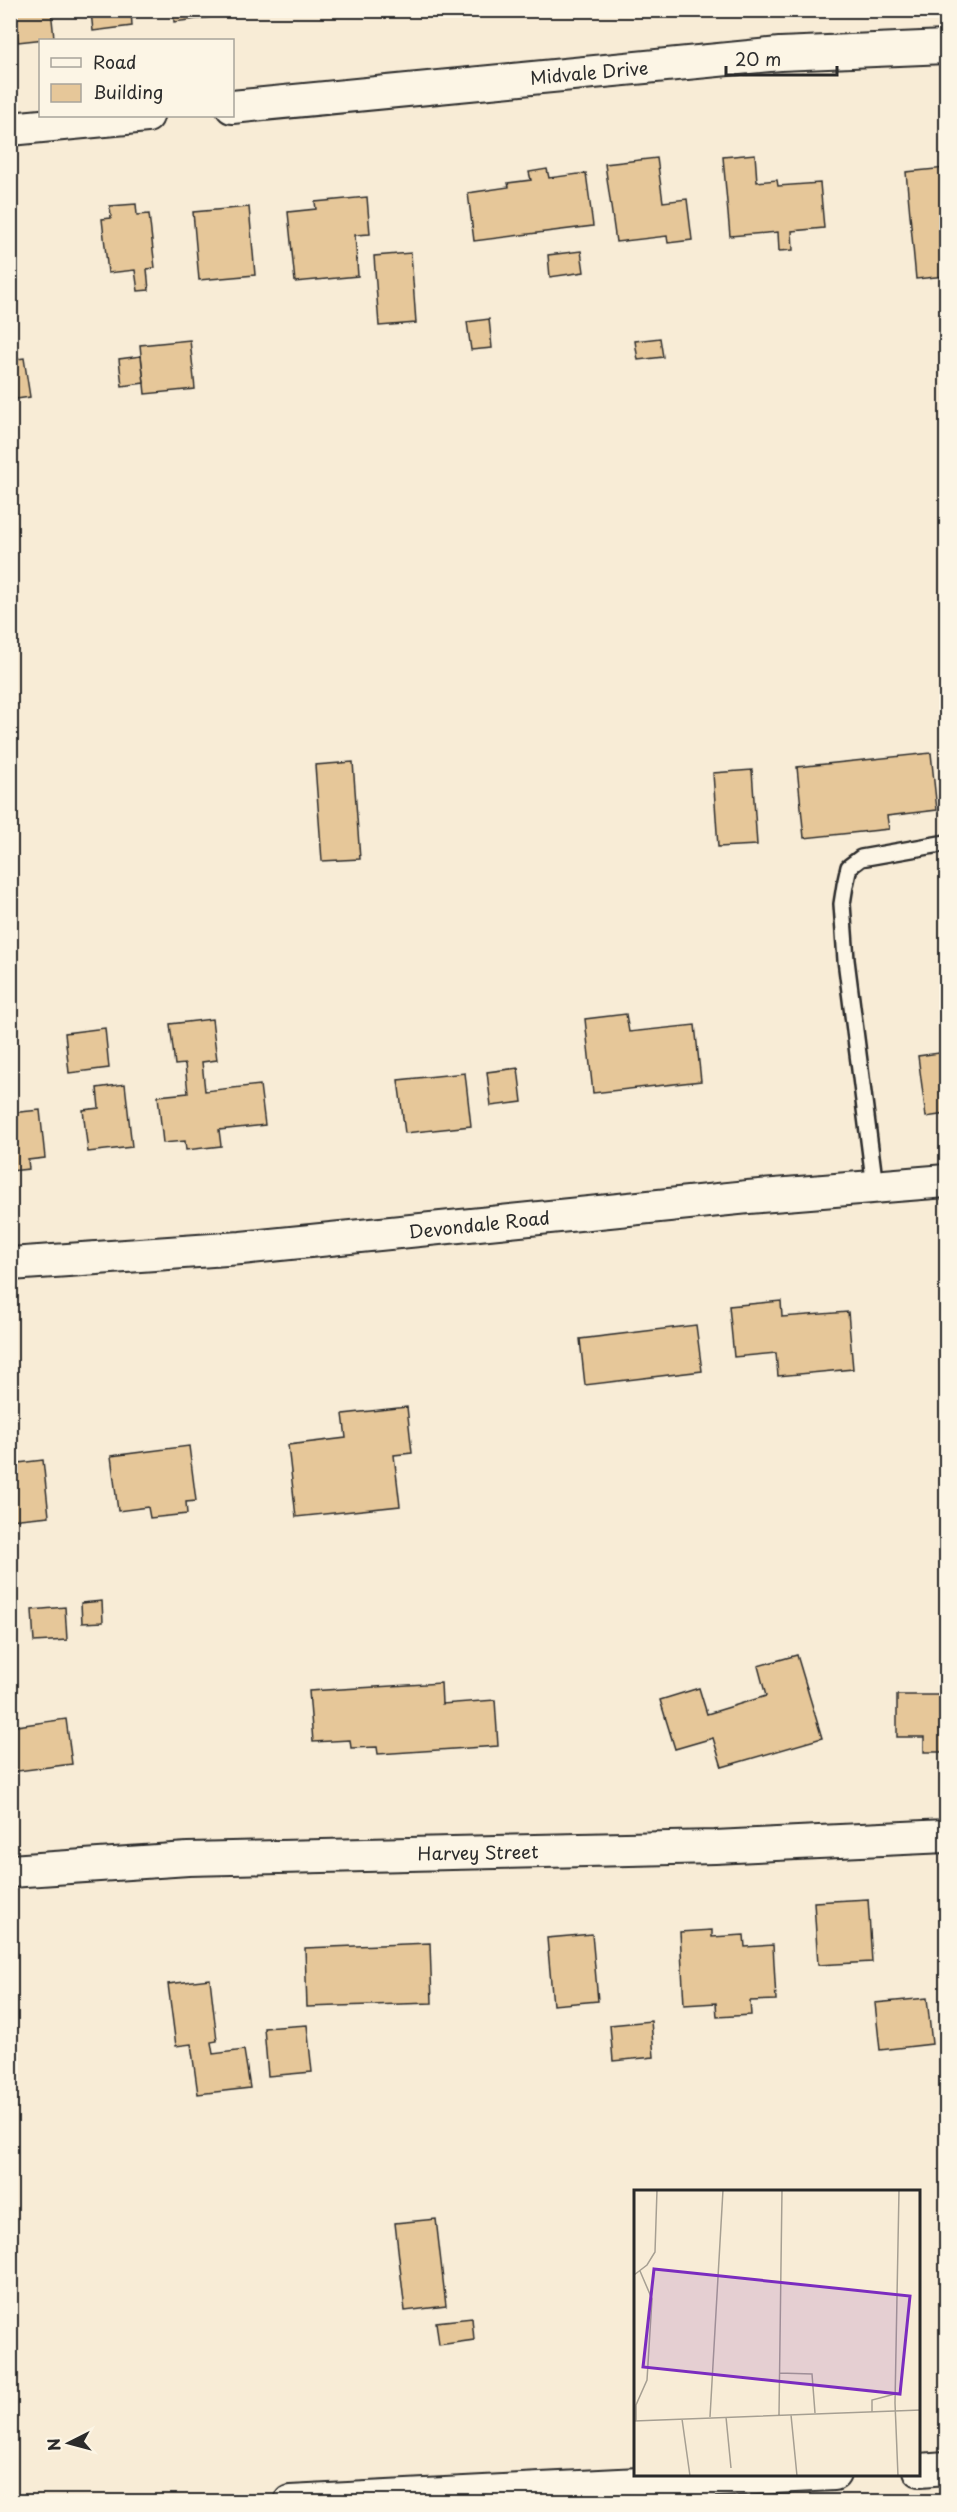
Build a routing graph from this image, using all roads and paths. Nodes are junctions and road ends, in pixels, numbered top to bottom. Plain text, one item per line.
1 (946, 47) edge
2 (234, 107) edge
3 (136, 117) edge
4 (10, 129) edge
5 (946, 843) edge
6 (946, 1181) edge
7 (875, 1187) junction
8 (10, 1264) edge
9 (946, 1836) edge
10 (10, 1871) edge
11 (946, 2468) edge
12 (921, 2470) edge
13 (814, 2476) edge
14 (290, 2502) edge

1 - 2 street, Midvale Drive
3 - 4 street
5 - 7 lane
6 - 7 street, Devondale Road
7 - 8 street, Devondale Road
9 - 10 street, Harvey Street
11 - 12 street
13 - 14 street

